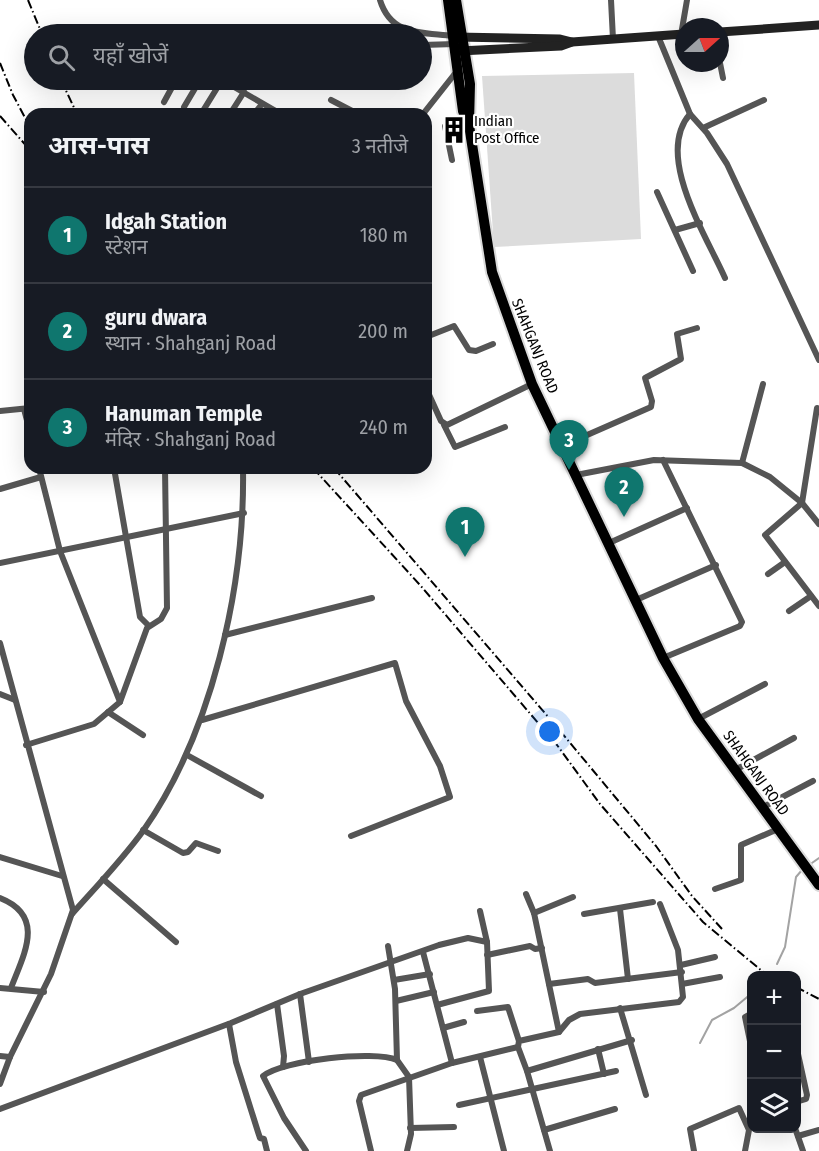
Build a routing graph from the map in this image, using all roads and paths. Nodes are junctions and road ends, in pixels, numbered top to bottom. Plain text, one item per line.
1 (380, 0) edge
2 (448, 0) edge
3 (456, 0) edge
4 (611, 0) edge
5 (687, 0) edge
6 (685, 18) edge
7 (396, 24) edge
8 (819, 25) edge
9 (729, 31) edge
10 (432, 35) edge
11 (675, 35) edge
12 (658, 36) junction
13 (613, 39) junction
14 (458, 42) junction
15 (432, 44) edge
16 (458, 70) junction
17 (722, 72) edge
18 (723, 78) dead end
19 (171, 90) edge
20 (194, 90) edge
21 (216, 90) edge
22 (240, 90) edge
23 (244, 92) junction
24 (331, 100) dead end
25 (764, 100) dead end
26 (164, 102) dead end
27 (262, 104) junction
28 (184, 107) dead end
29 (205, 108) edge
30 (234, 108) edge
31 (259, 108) edge
32 (270, 108) edge
33 (346, 108) edge
34 (428, 108) edge
35 (690, 114) junction
36 (467, 120) junction
37 (703, 128) junction
38 (452, 160) dead end
39 (657, 192) dead end
40 (700, 223) junction
41 (675, 230) junction
42 (693, 271) dead end
43 (725, 278) dead end
44 (698, 328) dead end
45 (432, 335) edge
46 (493, 344) dead end
47 (819, 360) edge
48 (532, 384) junction
49 (763, 384) dead end
50 (432, 400) edge
51 (24, 408) edge
52 (817, 408) dead end
53 (0, 411) edge
54 (444, 424) junction
55 (504, 427) dead end
56 (562, 446) junction
57 (663, 460) junction
58 (742, 463) junction
59 (40, 474) edge
60 (115, 474) edge
61 (165, 474) edge
62 (243, 474) edge
63 (576, 475) junction
64 (41, 477) junction
65 (0, 489) edge
66 (802, 503) junction
67 (687, 508) junction
68 (244, 513) junction
69 (819, 524) edge
70 (165, 529) junction
71 (126, 537) junction
72 (609, 543) junction
73 (60, 551) junction
74 (785, 562) junction
75 (0, 563) edge
76 (716, 565) junction
77 (768, 574) dead end
78 (811, 596) junction
79 (372, 598) dead end
80 (636, 600) junction
81 (819, 606) edge
82 (789, 611) dead end
83 (149, 626) junction
84 (225, 635) junction
85 (0, 643) edge
86 (663, 658) junction
87 (765, 684) dead end
88 (0, 694) edge
89 (15, 700) junction
90 (120, 702) junction
91 (108, 712) junction
92 (698, 719) junction
93 (202, 720) junction
94 (143, 735) dead end
95 (794, 738) dead end
96 (26, 745) junction
97 (187, 755) junction
98 (735, 770) junction
99 (813, 781) dead end
100 (261, 795) dead end
101 (763, 807) junction
102 (778, 829) junction
103 (143, 830) junction
104 (351, 836) dead end
105 (218, 851) dead end
106 (0, 857) edge
107 (62, 876) junction
108 (103, 879) junction
109 (819, 885) edge
110 (716, 889) dead end
111 (526, 894) dead end
112 (573, 897) dead end
113 (0, 898) edge
114 (620, 909) junction
115 (480, 911) dead end
116 (534, 913) junction
117 (72, 914) junction
118 (584, 914) dead end
119 (176, 942) dead end
120 (487, 942) junction
121 (388, 946) dead end
122 (542, 948) junction
123 (423, 952) junction
124 (487, 955) junction
125 (715, 957) dead end
126 (392, 962) junction
127 (681, 969) junction
128 (430, 974) junction
129 (720, 977) dead end
130 (628, 979) junction
131 (394, 980) junction
132 (549, 984) junction
133 (682, 984) junction
134 (0, 988) edge
135 (11, 988) junction
136 (44, 992) junction
137 (434, 992) junction
138 (300, 994) junction
139 (396, 1001) junction
140 (277, 1004) junction
141 (437, 1005) junction
142 (620, 1008) junction
143 (477, 1011) dead end
144 (464, 1023) dead end
145 (229, 1024) junction
146 (443, 1028) junction
147 (560, 1032) junction
148 (632, 1040) junction
149 (518, 1044) junction
150 (598, 1048) junction
151 (0, 1056) edge
152 (10, 1057) junction
153 (480, 1057) junction
154 (397, 1060) junction
155 (309, 1062) junction
156 (452, 1063) junction
157 (283, 1067) junction
158 (801, 1068) edge
159 (528, 1071) junction
160 (616, 1071) dead end
161 (604, 1074) junction
162 (409, 1077) junction
163 (0, 1084) edge
164 (532, 1089) junction
165 (646, 1095) dead end
166 (491, 1099) junction
167 (801, 1101) edge
168 (459, 1105) dead end
169 (0, 1108) edge
170 (615, 1109) dead end
171 (454, 1127) dead end
172 (410, 1128) junction
173 (544, 1130) junction
174 (819, 1130) edge
175 (797, 1133) edge
176 (798, 1136) junction
177 (267, 1151) edge
178 (306, 1151) edge
179 (371, 1151) edge
180 (407, 1151) edge
181 (504, 1151) edge
182 (550, 1151) edge
183 (694, 1151) edge
184 (745, 1151) edge
185 (803, 1151) edge

1 - 7 street
2 - 14 main road, SHAHGANJ ROAD
3 - 14 main road
4 - 13 street
5 - 6 street
8 - 9 main road
10 - 14 street
11 - 12 main road
12 - 13 main road
12 - 35 street
13 - 14 main road
14 - 15 street
14 - 16 main road, SHAHGANJ ROAD
14 - 36 main road
16 - 34 street
16 - 36 main road, SHAHGANJ ROAD
17 - 18 street
19 - 26 street
20 - 28 street
21 - 29 street
22 - 23 street
23 - 27 street
23 - 30 street
24 - 33 street
25 - 37 street
27 - 31 street
27 - 32 street
35 - 37 street
35 - 40 street
36 - 38 street
36 - 48 main road, SHAHGANJ ROAD
37 - 47 street
39 - 41 street
40 - 41 street
40 - 43 street
41 - 42 street
44 - 56 street
45 - 46 street
48 - 54 street
48 - 56 main road, SHAHGANJ ROAD
49 - 58 street
50 - 54 street
51 - 53 street
52 - 66 street
54 - 55 street
56 - 63 main road, SHAHGANJ ROAD
57 - 58 street
57 - 63 street
57 - 67 street
58 - 66 street
59 - 64 street
60 - 71 street
61 - 70 street
62 - 68 street
63 - 72 main road, SHAHGANJ ROAD
64 - 65 street
64 - 73 street
66 - 69 street
66 - 74 street
67 - 72 street
67 - 76 street
68 - 70 street
68 - 84 street
70 - 71 street
70 - 83 street
71 - 73 street
71 - 83 street
72 - 80 main road, SHAHGANJ ROAD
73 - 75 street
73 - 90 street
74 - 77 street
74 - 78 street
76 - 80 street
76 - 86 street
78 - 81 street
78 - 82 street
79 - 84 street
80 - 86 main road, SHAHGANJ ROAD
83 - 90 street
84 - 93 street
85 - 89 street
86 - 92 main road, SHAHGANJ ROAD
87 - 92 street
88 - 89 street
89 - 96 street
90 - 91 street
91 - 94 street
91 - 96 street
92 - 98 main road, SHAHGANJ ROAD
93 - 97 street
93 - 104 street
95 - 98 street
96 - 107 street
97 - 100 street
97 - 103 street
98 - 101 main road, SHAHGANJ ROAD
99 - 101 street
101 - 102 main road, SHAHGANJ ROAD
102 - 109 main road, SHAHGANJ ROAD
102 - 110 street
103 - 105 street
103 - 108 street
106 - 107 street
107 - 117 street
108 - 117 street
108 - 119 street
111 - 116 street
112 - 116 street
113 - 135 street
114 - 118 street
114 - 127 street
114 - 130 street
115 - 120 street
116 - 122 street
117 - 136 street
120 - 123 street
120 - 124 street
121 - 126 street
122 - 124 street
122 - 132 street
123 - 126 street
123 - 128 street
124 - 141 street
125 - 127 street
126 - 131 street
126 - 138 street
127 - 130 street
127 - 133 street
128 - 131 street
128 - 137 street
129 - 133 street
130 - 132 street
131 - 139 street
132 - 147 street
133 - 142 street
134 - 135 street
135 - 136 street
136 - 152 street
137 - 139 street
137 - 141 street
138 - 140 street
138 - 155 street
139 - 154 street
140 - 145 street
140 - 157 street
141 - 146 street
142 - 147 street
142 - 148 street
143 - 149 street
144 - 146 street
145 - 169 street
145 - 177 street
146 - 156 street
147 - 149 street
148 - 150 street
148 - 165 street
149 - 153 street
149 - 159 street
150 - 159 street
150 - 161 street
151 - 152 street
152 - 163 street
153 - 156 street
153 - 166 street
154 - 155 street
154 - 162 street
155 - 157 street
156 - 162 street
157 - 178 street
158 - 167 street
159 - 164 street
160 - 161 street
161 - 164 street
162 - 172 street
162 - 179 street
164 - 166 street
164 - 173 street
166 - 168 street
166 - 181 street
170 - 173 street
171 - 172 street
172 - 180 street
173 - 182 street
174 - 176 street
175 - 176 street
176 - 185 street
183 - 184 street

